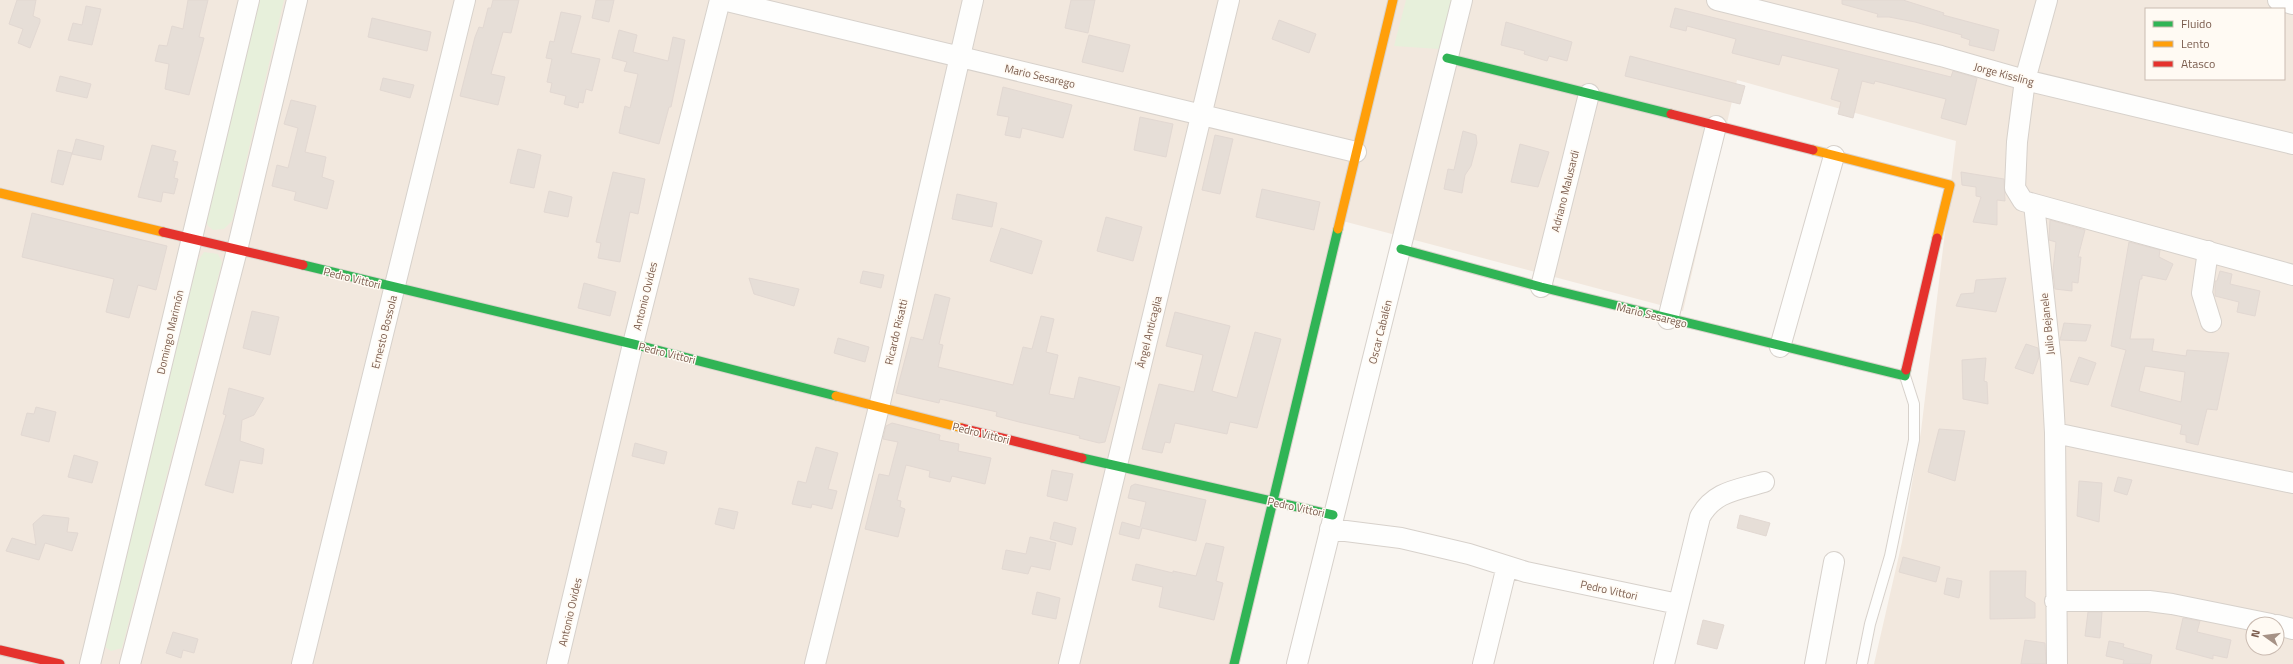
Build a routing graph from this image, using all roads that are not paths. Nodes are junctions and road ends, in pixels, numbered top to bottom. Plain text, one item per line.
1 (249, 0) edge
2 (297, 0) edge
3 (464, 0) edge
4 (720, 0) edge
5 (724, 0) edge
6 (973, 0) edge
7 (1229, 0) edge
8 (1393, 0) edge
9 (1462, 0) edge
10 (1717, 0) edge
11 (2047, 0) edge
12 (2278, 0) edge
13 (2293, 4) edge
14 (959, 58) junction
15 (1447, 58) junction
16 (2025, 80) junction
17 (1589, 94) junction
18 (1202, 114) junction
19 (1716, 126) junction
20 (2293, 144) edge
21 (1356, 152) junction
22 (1834, 156) junction
23 (0, 193) edge
24 (2034, 204) junction
25 (192, 238) junction
26 (1401, 249) junction
27 (237, 250) junction
28 (2208, 251) junction
29 (2293, 275) edge
30 (1541, 287) junction
31 (395, 289) junction
32 (1668, 320) junction
33 (2211, 322) dead end
34 (633, 344) junction
35 (1780, 347) junction
36 (1905, 376) junction
37 (879, 407) junction
38 (2055, 433) junction
39 (1116, 467) junction
40 (1764, 482) dead end
41 (2293, 483) edge
42 (1273, 501) junction
43 (1331, 522) junction
44 (1834, 562) dead end
45 (1507, 566) junction
46 (2055, 601) junction
47 (1678, 604) junction
48 (2245, 619) edge
49 (0, 650) edge
50 (60, 664) edge
51 (90, 664) edge
52 (130, 664) edge
53 (302, 664) edge
54 (557, 664) edge
55 (815, 664) edge
56 (1068, 664) edge
57 (1234, 664) edge
58 (1297, 664) edge
59 (1483, 664) edge
60 (1664, 664) edge
61 (1814, 664) edge
62 (1862, 664) edge
63 (2057, 664) edge

1 - 25 street, Domingo Marimón
2 - 27 street
3 - 31 street, Ernesto Bossola
4 - 34 street, Antonio Ovides
5 - 14 street, Mario Sesarego
6 - 14 street, Ricardo Risatti
7 - 18 street, Ángel Anticaglia
8 - 21 street
9 - 15 street, Oscar Cabalén
10 - 16 street, Jorge Kissling
11 - 16 street
12 - 13 street
14 - 18 street, Mario Sesarego
14 - 37 street, Ricardo Risatti
15 - 17 street
15 - 26 street, Oscar Cabalén
16 - 20 street, Jorge Kissling
16 - 24 street
17 - 19 street
17 - 30 street, Adriano Malusardi
18 - 21 street, Mario Sesarego
18 - 39 street, Ángel Anticaglia
19 - 22 street
19 - 32 street
21 - 42 street
22 - 35 street
22 - 36 street
23 - 25 street, Pedro Vittori
24 - 28 street
24 - 38 street, Julio Bejanele
25 - 27 street, Pedro Vittori
25 - 51 street, Domingo Marimón
26 - 30 street, Mario Sesarego
26 - 43 street, Oscar Cabalén
27 - 31 street, Pedro Vittori
27 - 52 street
28 - 29 street
28 - 33 street
30 - 32 street, Mario Sesarego
31 - 34 street, Pedro Vittori
31 - 53 street, Ernesto Bossola
32 - 35 street, Mario Sesarego
34 - 37 street, Pedro Vittori
34 - 54 street, Antonio Ovides
35 - 36 street, Mario Sesarego
36 - 62 lane
37 - 39 street, Pedro Vittori
37 - 55 street, Ricardo Risatti
38 - 41 street
38 - 46 street, Julio Bejanele
39 - 42 street, Pedro Vittori
39 - 56 street, Ángel Anticaglia
40 - 47 street
42 - 43 street, Pedro Vittori
42 - 57 street
43 - 45 street, Pedro Vittori
43 - 58 street, Oscar Cabalén
44 - 61 street
45 - 47 street, Pedro Vittori
45 - 59 street
46 - 48 street
46 - 63 street, Julio Bejanele
47 - 60 street
49 - 50 street

